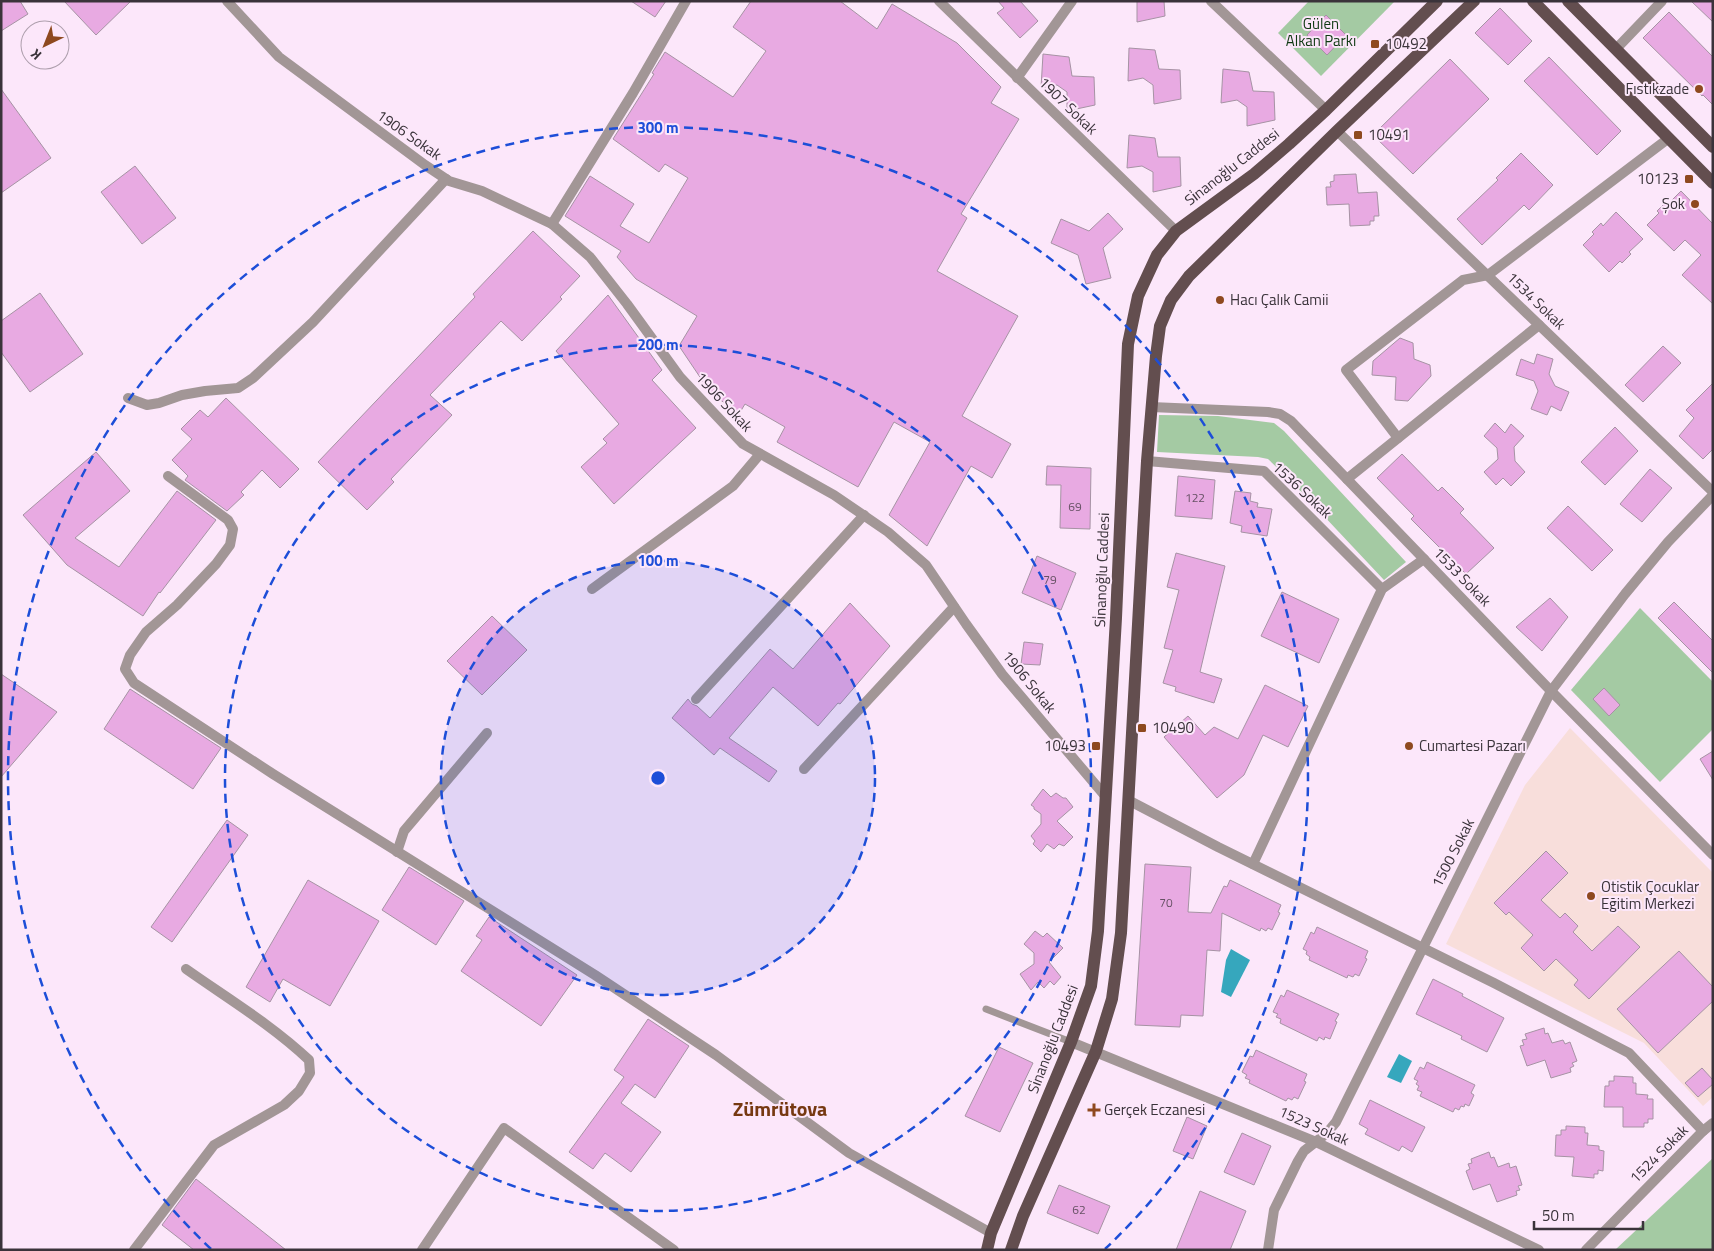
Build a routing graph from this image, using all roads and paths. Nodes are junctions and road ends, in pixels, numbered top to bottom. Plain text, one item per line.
1 (227, 1) edge
2 (686, 1) edge
3 (939, 1) edge
4 (1072, 1) edge
5 (1211, 1) edge
6 (1437, 1) edge
7 (1474, 1) edge
8 (1533, 1) edge
9 (1568, 1) edge
10 (1662, 1) edge
11 (1616, 49) junction
12 (1017, 78) junction
13 (1326, 110) junction
14 (1338, 131) junction
15 (1669, 138) junction
16 (1713, 147) edge
17 (446, 179) junction
18 (1713, 183) edge
19 (552, 224) junction
20 (1176, 231) junction
21 (1488, 275) junction
22 (1539, 326) junction
23 (128, 398) dead end
24 (1151, 407) junction
25 (1398, 438) junction
26 (760, 454) junction
27 (1147, 461) junction
28 (168, 476) dead end
29 (1347, 479) junction
30 (1713, 493) edge
31 (864, 515) junction
32 (1424, 559) junction
33 (592, 589) dead end
34 (1382, 589) junction
35 (954, 607) junction
36 (1551, 691) junction
37 (696, 699) dead end
38 (487, 733) dead end
39 (804, 769) dead end
40 (1106, 797) junction
41 (1128, 800) junction
42 (397, 852) junction
43 (1713, 855) edge
44 (1253, 864) junction
45 (1422, 948) junction
46 (186, 968) dead end
47 (986, 1009) dead end
48 (1071, 1042) junction
49 (1096, 1051) junction
50 (1713, 1123) edge
51 (1703, 1130) junction
52 (1316, 1142) junction
53 (991, 1233) junction
54 (134, 1250) edge
55 (422, 1250) edge
56 (674, 1250) edge
57 (987, 1250) edge
58 (1011, 1250) edge
59 (1268, 1250) edge
60 (1539, 1250) edge
61 (1586, 1250) edge

1 - 17 street, 1906 Sokak
2 - 19 street
3 - 12 street, 1907 Sokak
4 - 12 street
5 - 13 street
6 - 13 main road, Si̇nanoğlu Caddesi
7 - 14 main road
8 - 15 main road
9 - 11 main road
10 - 11 street
11 - 16 main road
12 - 20 street, 1907 Sokak
13 - 20 main road, Si̇nanoğlu Caddesi
14 - 21 street, 1534 Sokak
14 - 24 main road
15 - 18 main road
15 - 21 street
17 - 19 street, 1906 Sokak
17 - 23 street
19 - 26 street, 1906 Sokak
20 - 40 main road, Si̇nanoğlu Caddesi
21 - 22 street, 1534 Sokak
21 - 25 street
22 - 25 street
22 - 30 street, 1534 Sokak
24 - 27 main road
24 - 29 street, 1533 Sokak
25 - 29 street
26 - 31 street, 1906 Sokak
26 - 33 street
27 - 34 street, 1536 Sokak
27 - 41 main road
28 - 42 street
29 - 32 street, 1533 Sokak
30 - 36 street, 1500 Sokak
31 - 35 street, 1906 Sokak
31 - 37 street
32 - 34 street
32 - 36 street, 1533 Sokak
34 - 44 street
35 - 39 street
35 - 40 street, 1906 Sokak
36 - 43 street, 1533 Sokak
36 - 45 street, 1500 Sokak
38 - 42 street
40 - 48 main road, Si̇nanoğlu Caddesi
41 - 44 street
41 - 49 main road
42 - 53 street
44 - 45 street
45 - 51 street
45 - 52 street, 1500 Sokak
46 - 54 street
47 - 48 lane
48 - 49 street, 1523 Sokak
48 - 53 main road, Si̇nanoğlu Caddesi
49 - 52 street, 1523 Sokak
49 - 58 main road
50 - 51 street, 1524 Sokak
51 - 61 street, 1524 Sokak
52 - 59 street, 1500 Sokak
52 - 60 street, 1523 Sokak
53 - 57 main road, Si̇nanoğlu Caddesi
55 - 56 street

